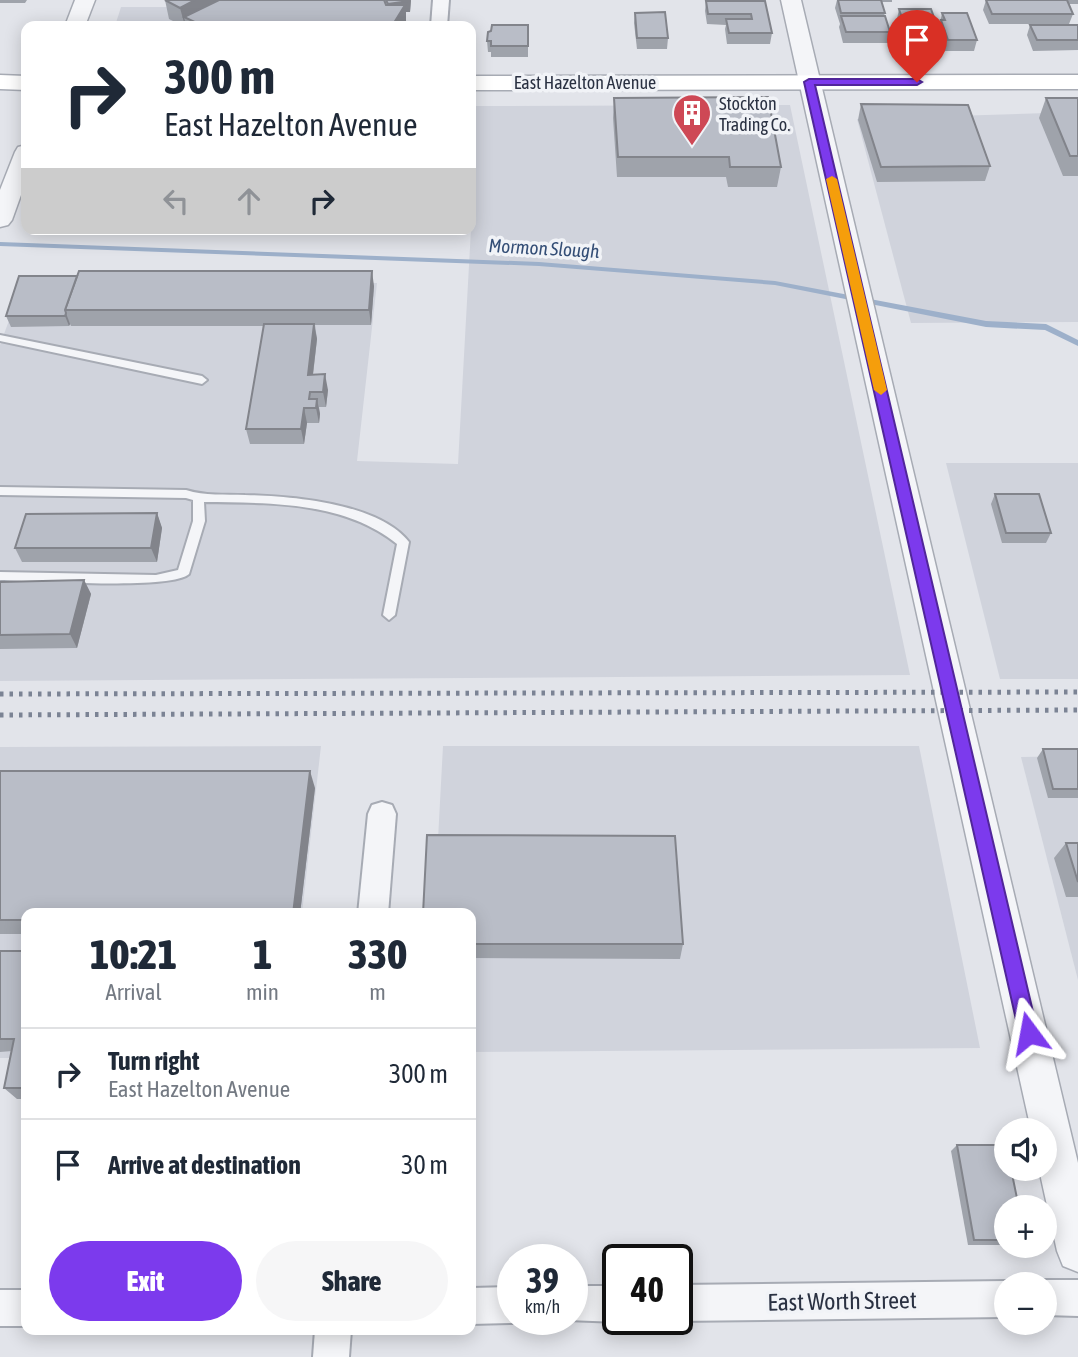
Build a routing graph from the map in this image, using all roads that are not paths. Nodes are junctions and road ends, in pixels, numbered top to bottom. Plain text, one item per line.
1 (85, 0) edge
2 (441, 0) edge
3 (791, 0) edge
4 (77, 21) edge
5 (439, 21) edge
6 (0, 82) edge
7 (809, 82) junction
8 (1078, 82) edge
9 (21, 83) edge
10 (476, 83) edge
11 (21, 165) edge
12 (0, 220) edge
13 (0, 338) edge
14 (202, 380) dead end
15 (0, 492) edge
16 (198, 498) junction
17 (0, 576) edge
18 (389, 615) dead end
19 (382, 814) dead end
20 (374, 908) edge
21 (1078, 1251) edge
22 (1057, 1298) edge
23 (1078, 1298) edge
24 (994, 1299) edge
25 (693, 1303) edge
26 (497, 1305) edge
27 (476, 1306) edge
28 (0, 1308) edge
29 (21, 1308) edge
30 (333, 1335) edge
31 (331, 1357) edge

1 - 4 street
2 - 5 street
3 - 7 street
6 - 9 main road
7 - 8 main road, East Hazelton Avenue
7 - 10 main road, East Hazelton Avenue
7 - 21 street
11 - 12 street
13 - 14 lane
15 - 16 lane
16 - 17 lane
16 - 18 lane
19 - 20 street
22 - 23 street
24 - 25 street, East Worth Street
26 - 27 street
28 - 29 street
30 - 31 street

